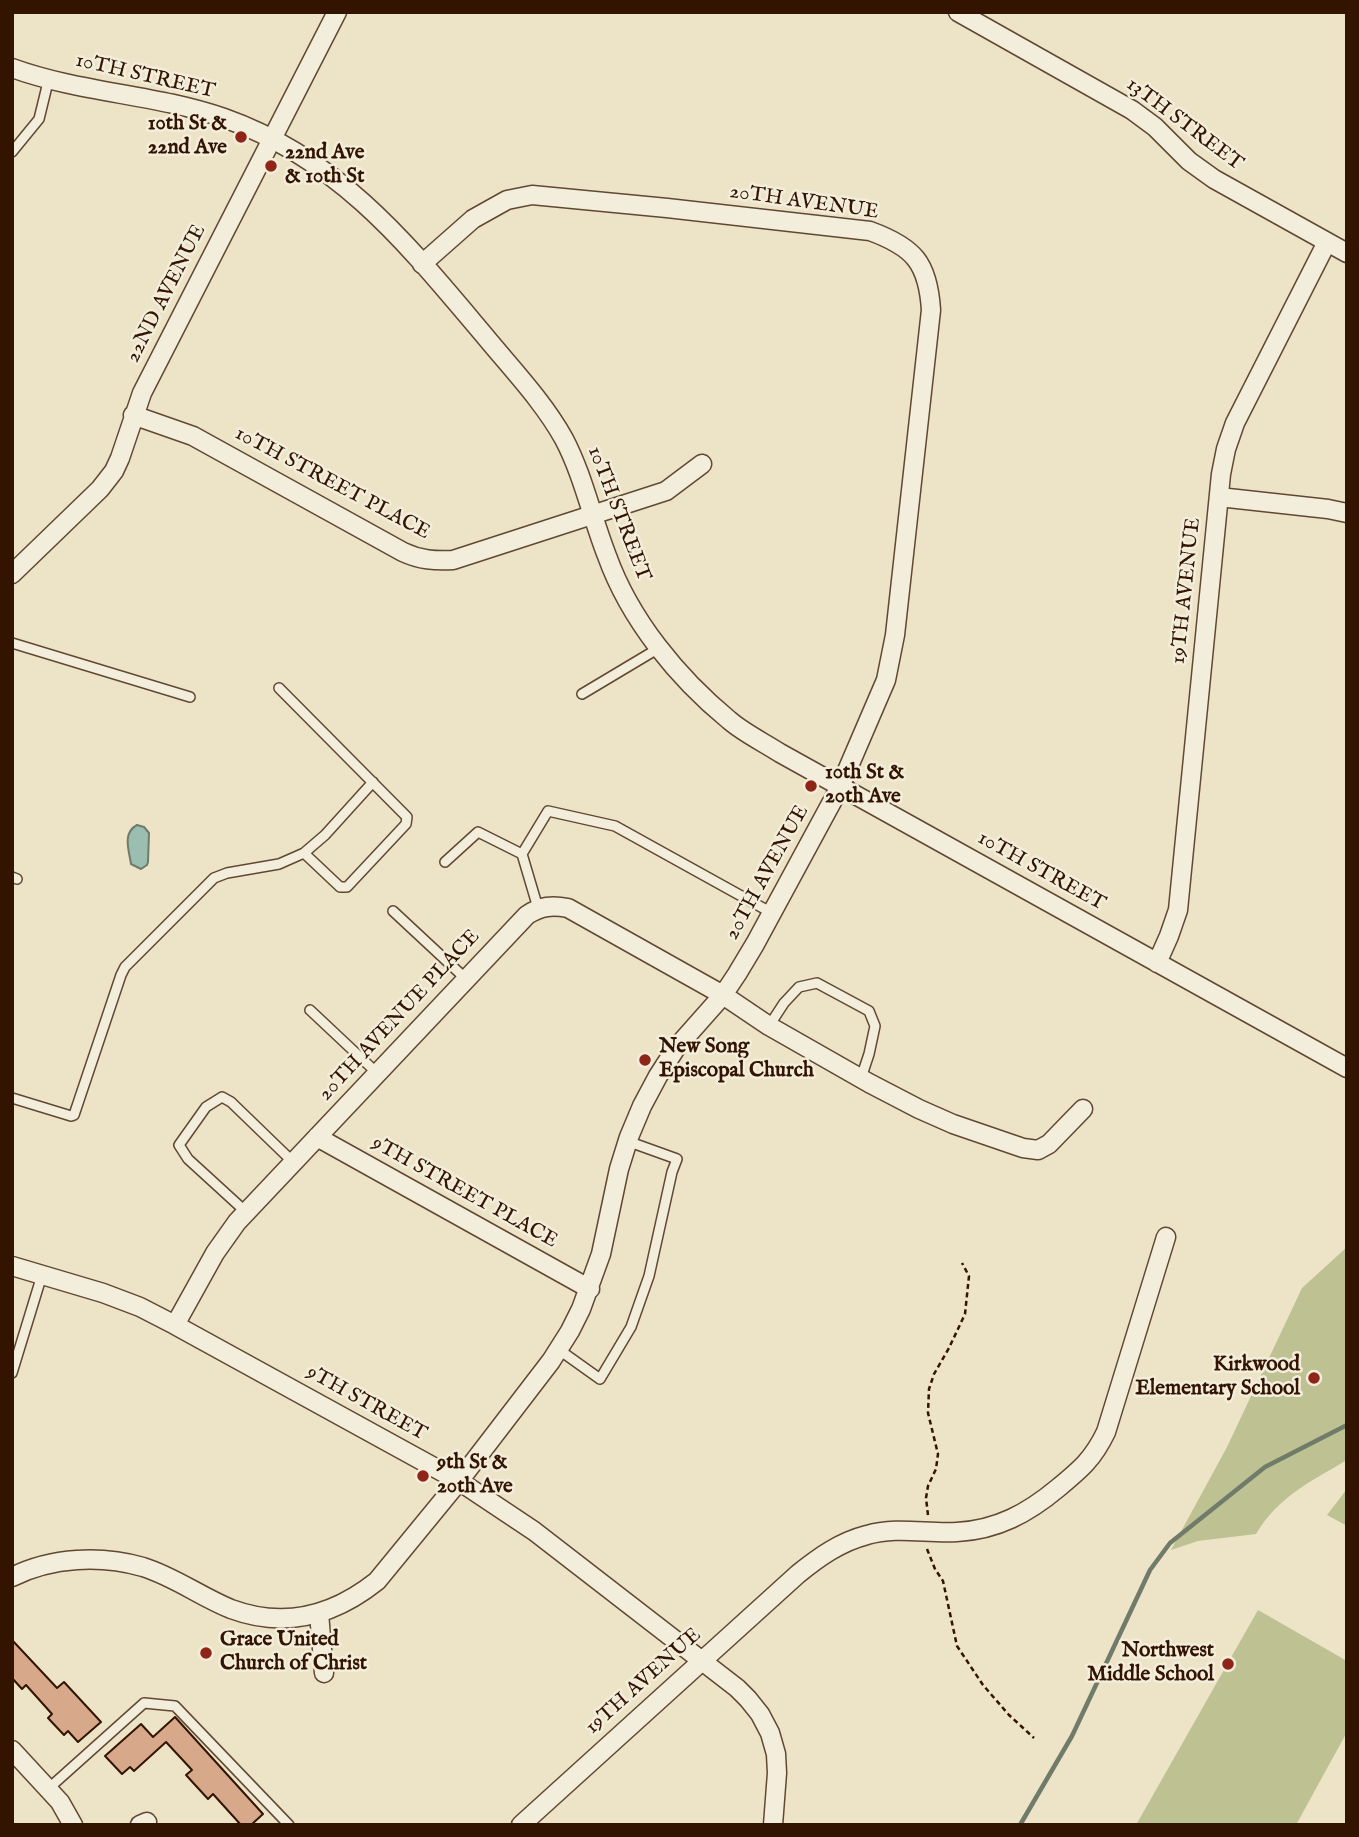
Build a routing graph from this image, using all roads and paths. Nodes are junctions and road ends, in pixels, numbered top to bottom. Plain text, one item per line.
1 (337, 12) edge
2 (958, 12) edge
3 (12, 68) edge
4 (49, 78) junction
5 (272, 138) junction
6 (12, 152) edge
7 (1327, 242) junction
8 (1347, 253) edge
9 (422, 264) junction
10 (134, 415) junction
11 (702, 464) dead end
12 (1219, 497) junction
13 (1347, 513) edge
14 (593, 514) junction
15 (12, 574) edge
16 (12, 643) edge
17 (659, 648) junction
18 (279, 688) dead end
19 (582, 694) dead end
20 (190, 697) dead end
21 (373, 782) junction
22 (841, 787) junction
23 (304, 853) junction
24 (522, 854) junction
25 (445, 862) dead end
26 (538, 908) junction
27 (393, 911) dead end
28 (772, 914) junction
29 (1157, 963) junction
30 (466, 979) junction
31 (723, 995) junction
32 (310, 1010) dead end
33 (769, 1026) junction
34 (1347, 1068) edge
35 (377, 1073) junction
36 (861, 1078) junction
37 (12, 1098) edge
38 (1083, 1110) dead end
39 (317, 1137) junction
40 (628, 1142) junction
41 (293, 1162) junction
42 (246, 1212) junction
43 (1166, 1237) dead end
44 (962, 1263) dead end
45 (12, 1266) edge
46 (42, 1275) junction
47 (590, 1289) junction
48 (175, 1325) junction
49 (558, 1349) junction
50 (12, 1373) edge
51 (459, 1480) junction
52 (926, 1530) junction
53 (12, 1577) edge
54 (319, 1613) junction
55 (702, 1660) junction
56 (324, 1673) dead end
57 (1034, 1738) dead end
58 (12, 1750) edge
59 (48, 1789) junction
60 (73, 1825) edge
61 (289, 1825) edge
62 (521, 1825) edge
63 (773, 1825) edge

1 - 5 street, 22ND AVENUE
2 - 7 street, 13TH STREET
3 - 4 street, 10TH STREET
4 - 5 street, 10TH STREET
4 - 6 lane
5 - 9 street, 10TH STREET
5 - 10 street, 22ND AVENUE
7 - 8 street, 13TH STREET
7 - 12 street, 19TH AVENUE
9 - 14 street, 10TH STREET
9 - 22 street, 20TH AVENUE
10 - 14 street, 10TH STREET PLACE
10 - 15 street, 22ND AVENUE
11 - 14 street, 10TH STREET PLACE
12 - 13 street
12 - 29 street, 19TH AVENUE
14 - 17 street, 10TH STREET
16 - 20 lane
17 - 19 lane
17 - 22 street, 10TH STREET
18 - 21 lane
21 - 23 lane
21 - 23 lane
22 - 28 street, 20TH AVENUE
22 - 29 street, 10TH STREET
23 - 37 lane
24 - 25 lane
24 - 26 lane
24 - 28 lane
26 - 30 street, 20TH AVENUE PLACE
26 - 31 street
27 - 30 lane
28 - 31 street, 20TH AVENUE
29 - 34 street, 10TH STREET
30 - 35 street, 20TH AVENUE PLACE
31 - 33 street
31 - 40 street, 20TH AVENUE
32 - 35 lane
33 - 36 street
33 - 36 lane
35 - 39 street, 20TH AVENUE PLACE
36 - 38 street
39 - 41 street, 20TH AVENUE PLACE
39 - 47 street, 9TH STREET PLACE
40 - 47 street, 20TH AVENUE
40 - 49 lane
41 - 42 street, 20TH AVENUE PLACE
41 - 42 lane
42 - 48 street, 20TH AVENUE PLACE
43 - 52 street, 19TH AVENUE
44 - 52 path
45 - 46 street, 9TH STREET
46 - 48 street, 9TH STREET
46 - 50 lane
47 - 49 street, 20TH AVENUE
48 - 51 street, 9TH STREET
49 - 51 street, 20TH AVENUE
51 - 54 street, 20TH AVENUE
51 - 55 street, 9TH STREET
52 - 55 street, 19TH AVENUE
52 - 57 path
53 - 54 street, 20TH AVENUE
54 - 56 street
55 - 62 street, 19TH AVENUE
55 - 63 street, 9TH STREET
58 - 59 street
59 - 60 street
59 - 61 lane

